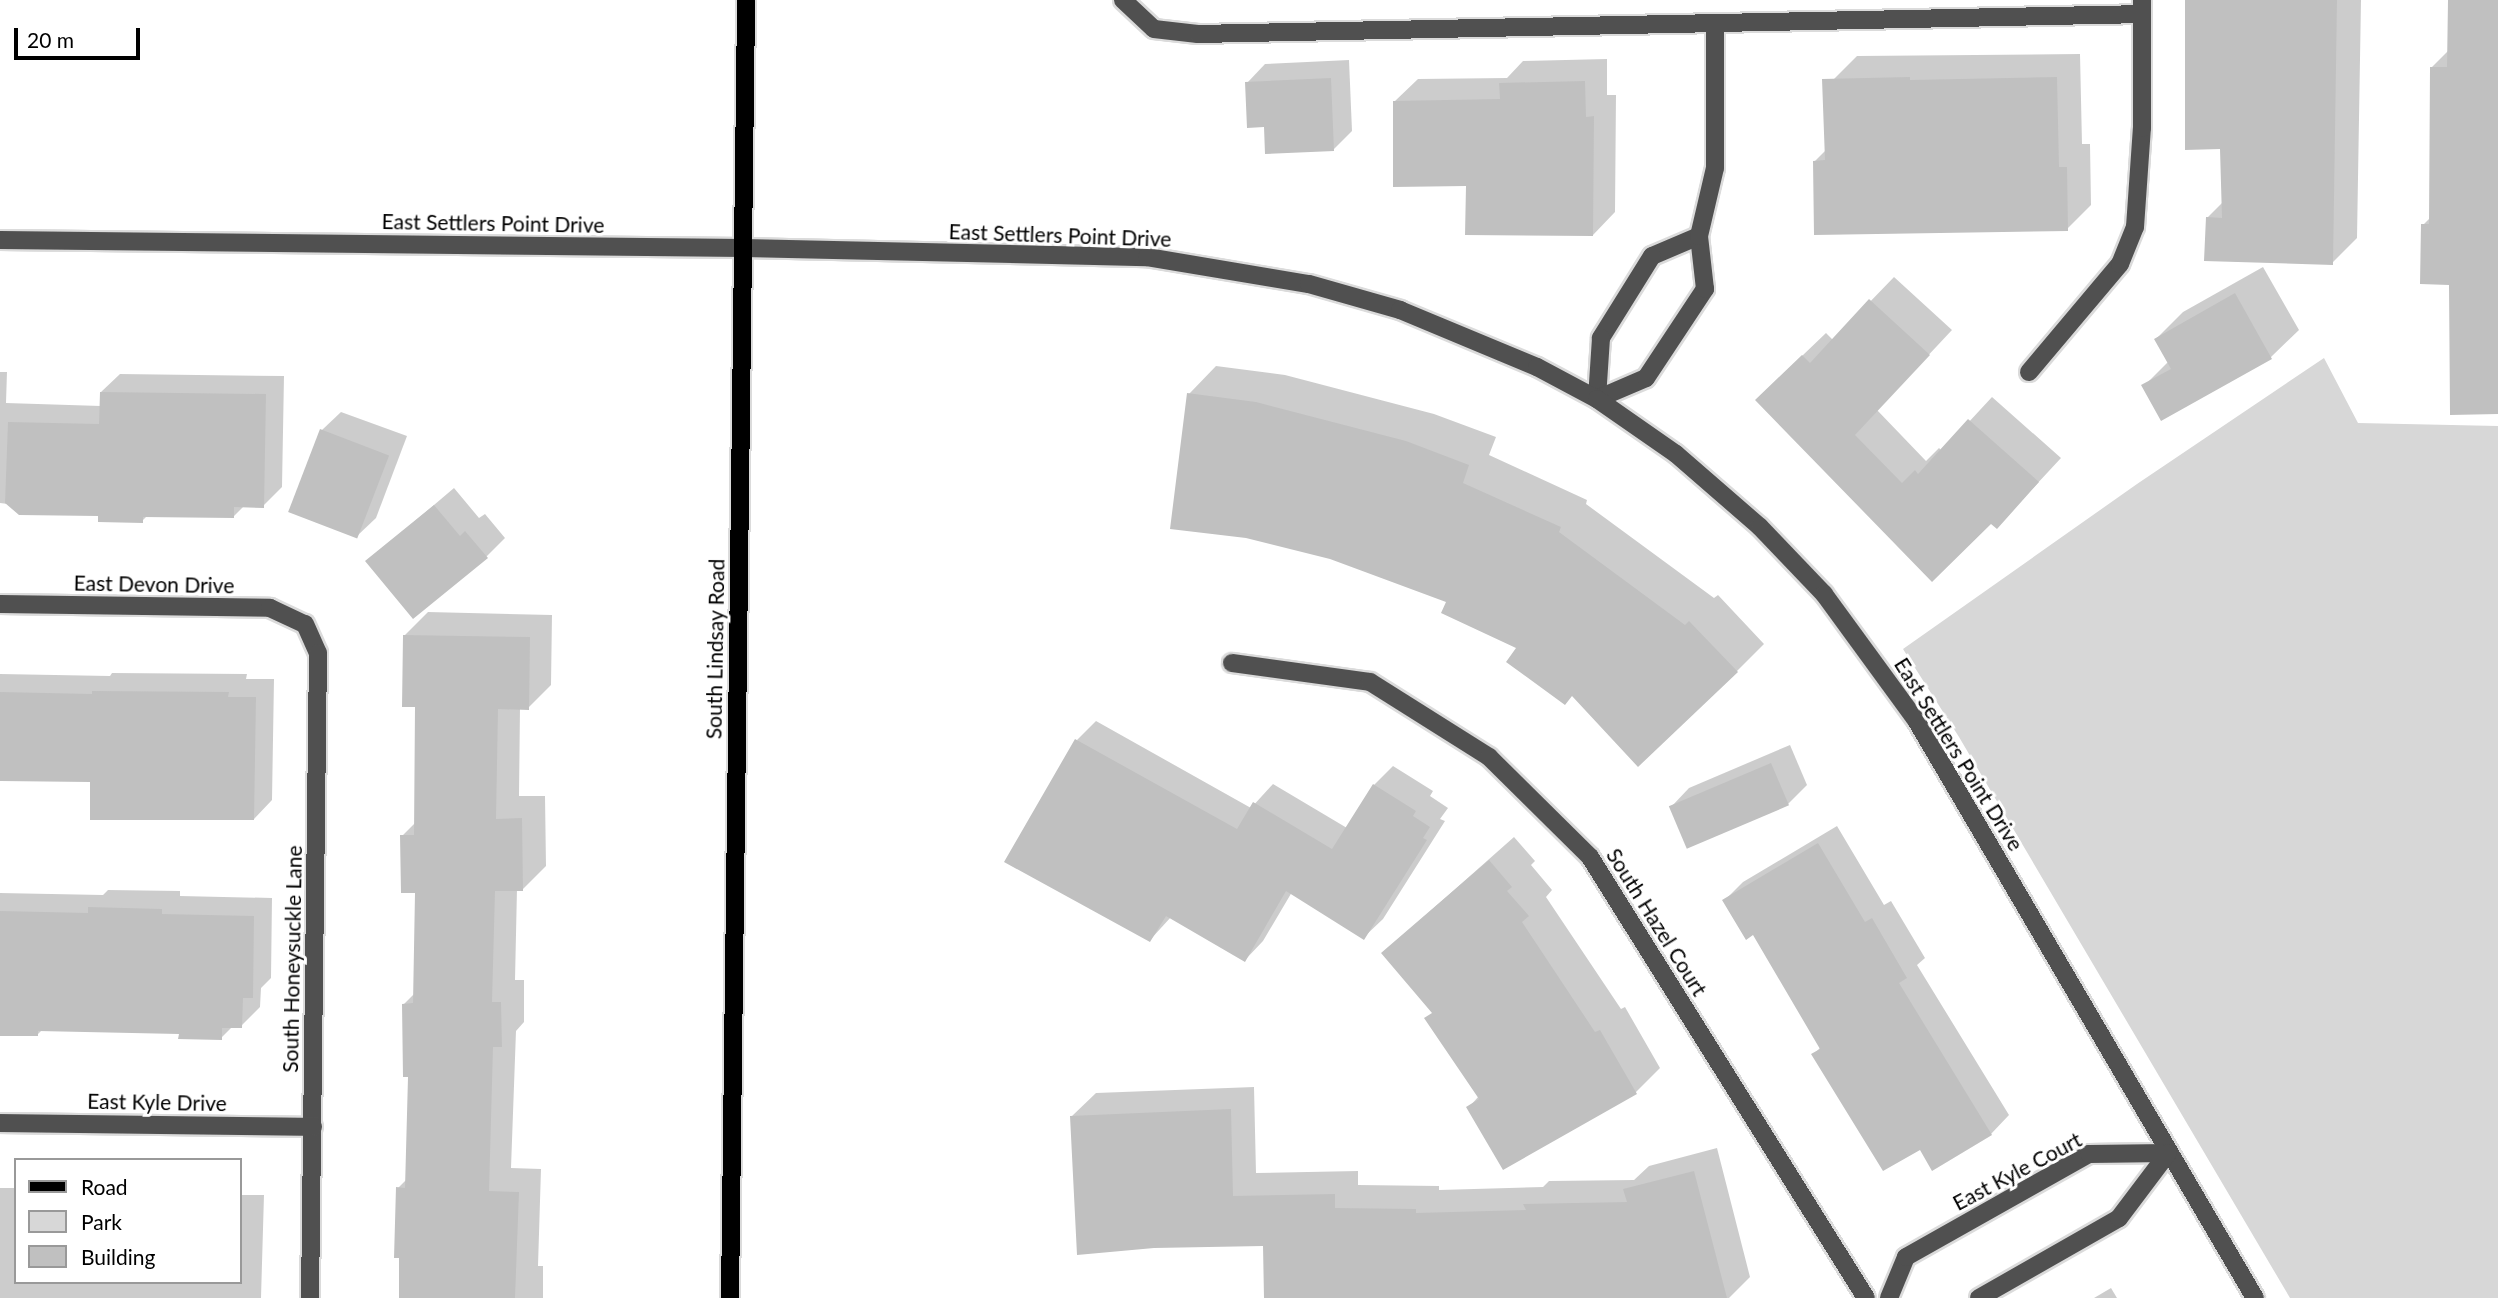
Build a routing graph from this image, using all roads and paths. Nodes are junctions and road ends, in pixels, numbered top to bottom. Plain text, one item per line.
1 (746, 0) edge
2 (1123, 0) edge
3 (2142, 7) edge
4 (1715, 24) junction
5 (1699, 236) junction
6 (0, 240) edge
7 (744, 248) junction
8 (2029, 372) dead end
9 (1597, 399) junction
10 (0, 604) edge
11 (305, 624) joint
12 (1232, 663) dead end
13 (0, 1123) edge
14 (313, 1128) junction
15 (2168, 1153) junction
16 (310, 1298) edge
17 (730, 1298) edge
18 (1866, 1298) edge
19 (1889, 1298) edge
20 (1979, 1298) edge
21 (2255, 1298) edge

1 - 7 main road, South Lindsay Road
2 - 4 street
3 - 4 street
3 - 8 street
4 - 5 street
5 - 9 street
5 - 9 street
6 - 7 street, East Settlers Point Drive
7 - 9 street, East Settlers Point Drive
7 - 17 main road, South Lindsay Road
9 - 15 street, East Settlers Point Drive
10 - 11 street, East Devon Drive
11 - 14 street, South Honeysuckle Lane
12 - 18 street, South Hazel Court
13 - 14 street, East Kyle Drive
14 - 16 street, South Honeysuckle Lane
15 - 19 street, East Kyle Court
15 - 20 street
15 - 21 street, East Settlers Point Drive

